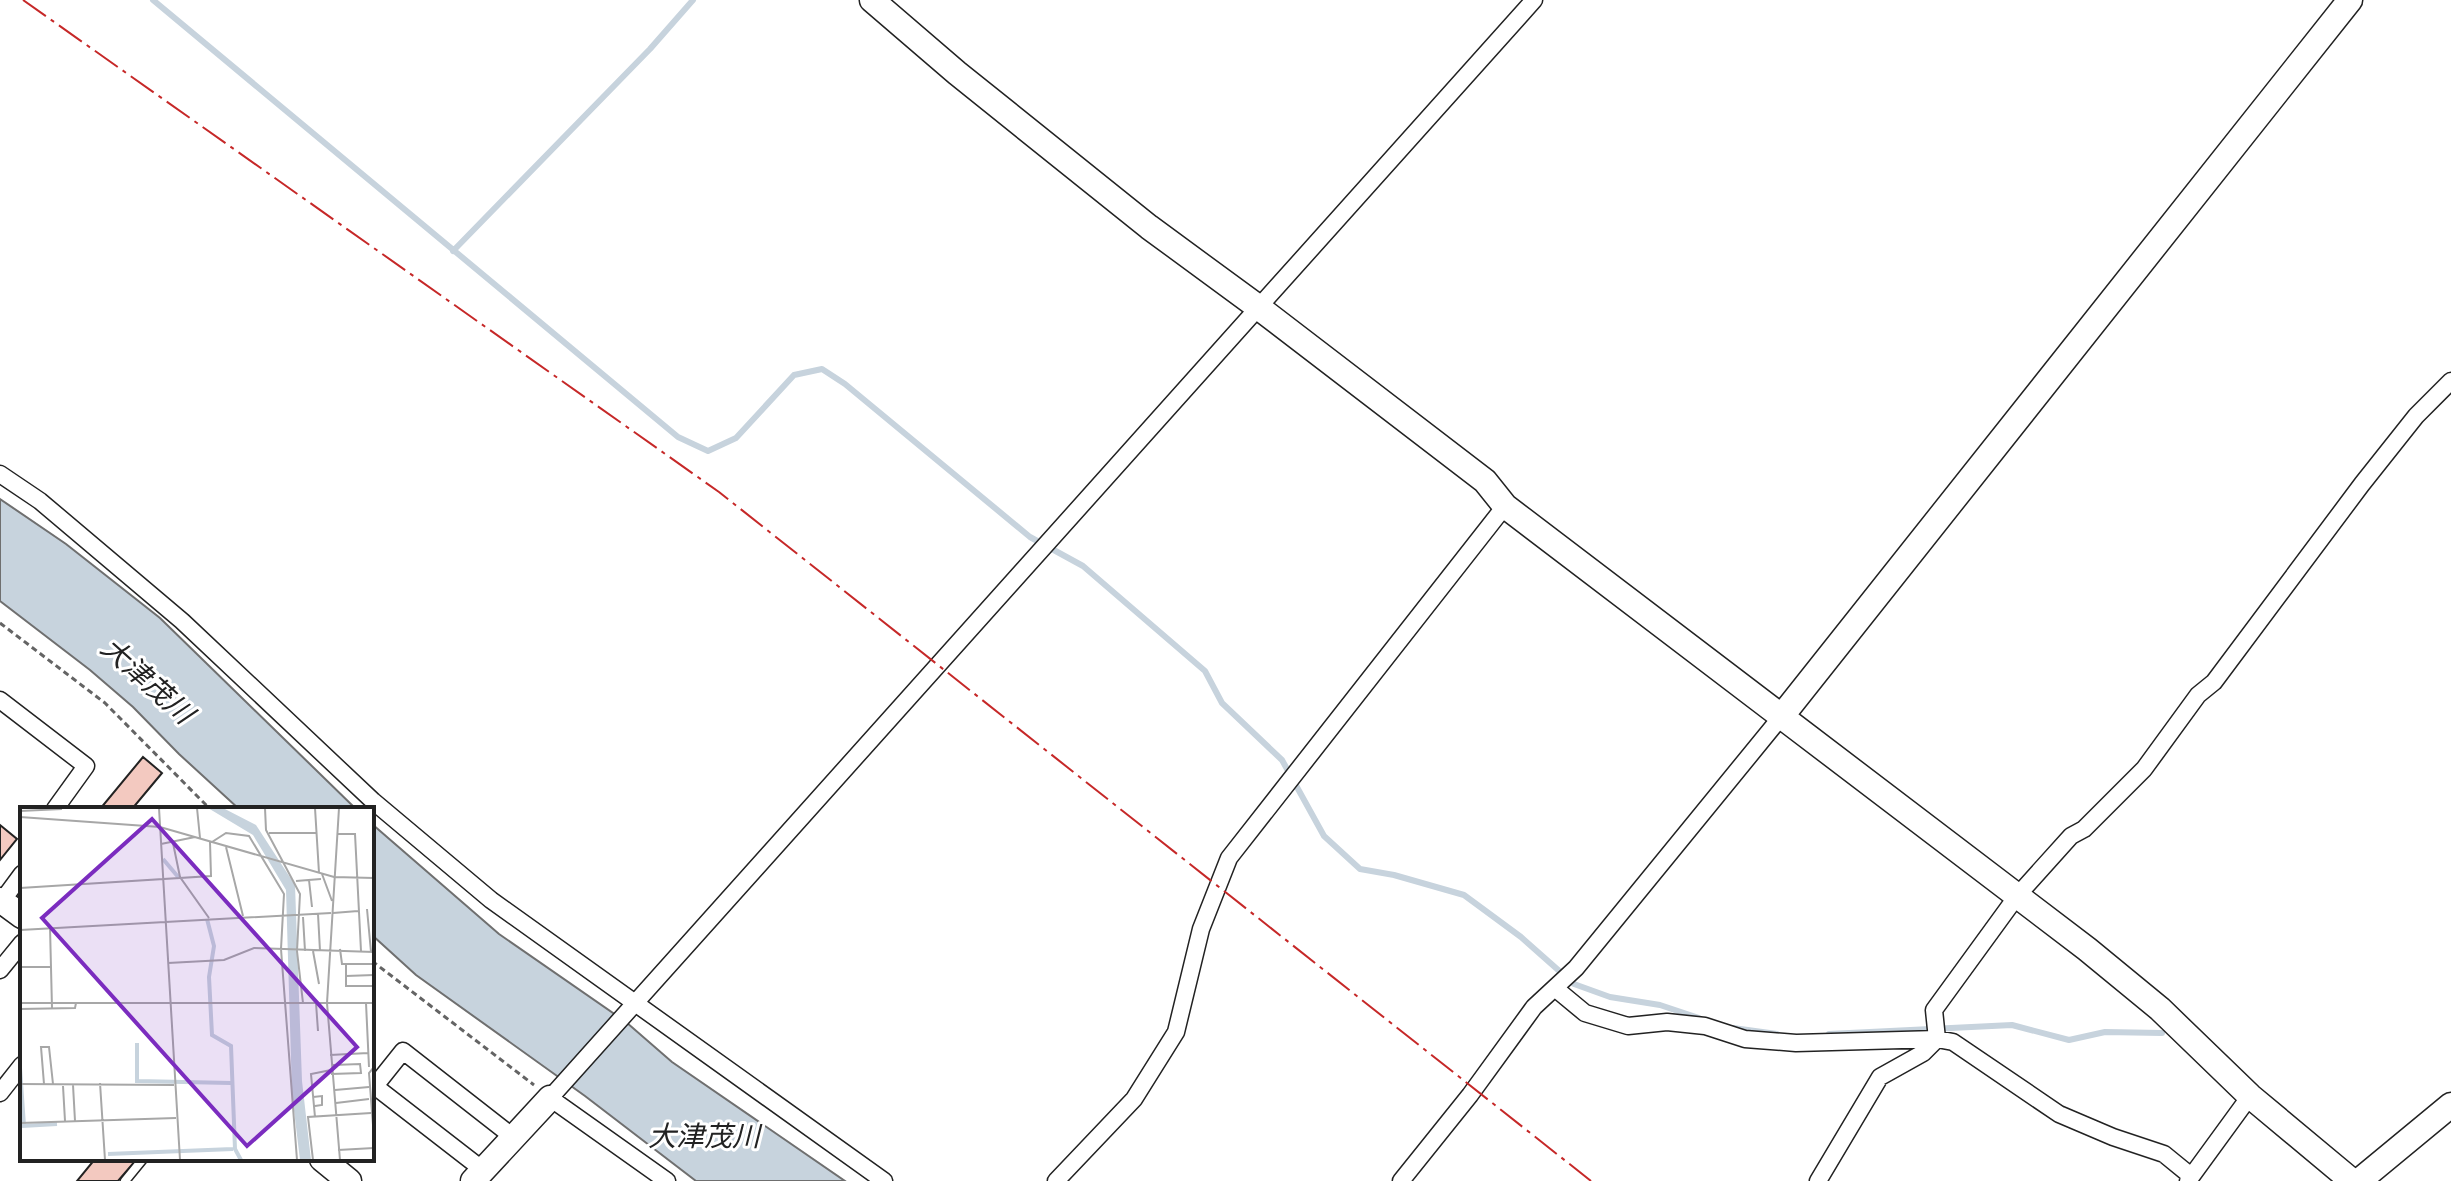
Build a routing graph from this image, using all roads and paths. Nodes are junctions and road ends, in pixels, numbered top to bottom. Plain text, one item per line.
1 (872, 0) edge
2 (1534, 0) edge
3 (2350, 0) edge
4 (1258, 307) junction
5 (2451, 381) edge
6 (0, 474) edge
7 (1505, 506) junction
8 (0, 623) edge
9 (0, 700) edge
10 (1781, 717) junction
11 (56, 807) edge
12 (208, 807) edge
13 (20, 877) edge
14 (2017, 896) junction
15 (1, 901) edge
16 (20, 915) edge
17 (20, 945) edge
18 (374, 963) edge
19 (0, 970) edge
20 (1556, 989) junction
21 (634, 1002) junction
22 (1937, 1039) junction
23 (20, 1068) edge
24 (374, 1085) edge
25 (0, 1093) edge
26 (2250, 1096) junction
27 (550, 1098) junction
28 (2451, 1105) edge
29 (513, 1137) junction
30 (141, 1161) edge
31 (324, 1161) edge
32 (478, 1175) edge
33 (2190, 1178) edge
34 (125, 1181) edge
35 (349, 1181) edge
36 (667, 1181) edge
37 (884, 1181) edge
38 (1056, 1181) edge
39 (1401, 1181) edge
40 (1818, 1181) edge
41 (2352, 1181) edge
42 (2359, 1181) edge

1 - 4 street
2 - 4 street
3 - 10 street
4 - 7 street
4 - 21 street
5 - 14 street
6 - 21 street
7 - 10 street
7 - 38 street
8 - 12 path
9 - 11 street
10 - 14 street
10 - 20 street
13 - 15 street
14 - 22 street
14 - 26 street
15 - 16 street
17 - 19 street
18 - 27 path
20 - 22 street
20 - 39 street
21 - 27 street
21 - 37 street
22 - 33 street
22 - 40 street
23 - 25 street
24 - 29 street
24 - 32 street
26 - 33 street
26 - 41 street
27 - 29 street
27 - 36 street
28 - 42 street
29 - 32 street
30 - 34 lane
31 - 35 street

